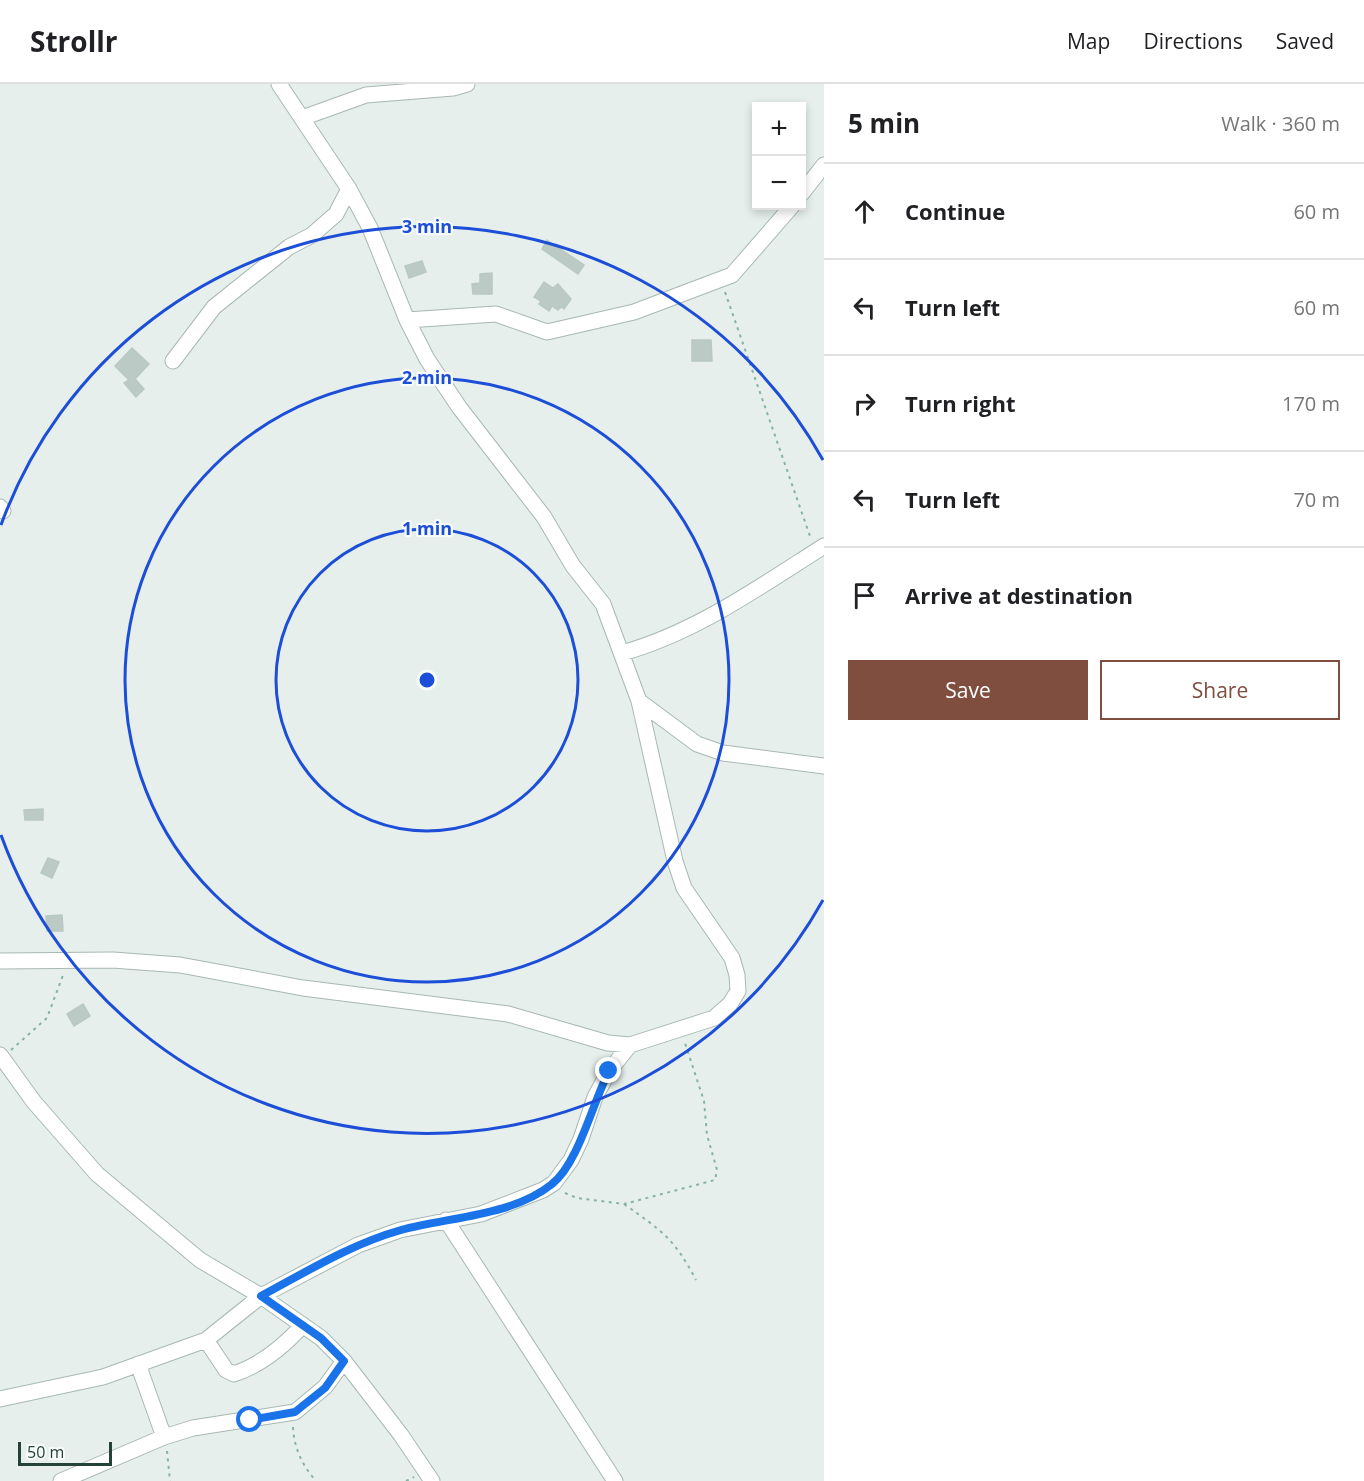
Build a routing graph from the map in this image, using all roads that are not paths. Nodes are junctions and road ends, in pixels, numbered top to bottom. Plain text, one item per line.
1 (279, 84) edge
2 (467, 84) edge
3 (302, 118) junction
4 (824, 165) edge
5 (806, 187) edge
6 (349, 189) junction
7 (789, 210) edge
8 (407, 320) junction
9 (173, 361) dead end
10 (820, 548) edge
11 (622, 653) junction
12 (639, 701) junction
13 (824, 766) edge
14 (0, 961) edge
15 (630, 1045) junction
16 (1, 1056) edge
17 (446, 1220) junction
18 (261, 1296) junction
19 (303, 1325) junction
20 (206, 1340) junction
21 (344, 1361) junction
22 (138, 1364) junction
23 (0, 1399) edge
24 (164, 1437) junction
25 (61, 1481) edge
26 (432, 1481) edge
27 (615, 1481) edge

1 - 3 street
2 - 3 street
3 - 6 street
4 - 5 street
6 - 8 street
6 - 9 street
7 - 8 street
8 - 11 street
10 - 11 street
11 - 12 street
12 - 13 street
12 - 15 street
14 - 15 street
15 - 17 street
16 - 18 street
17 - 18 street
17 - 27 street
18 - 19 street
18 - 20 street
19 - 20 street
19 - 21 street
20 - 22 street
21 - 24 street
21 - 26 street
22 - 23 street
22 - 24 street
24 - 25 street

